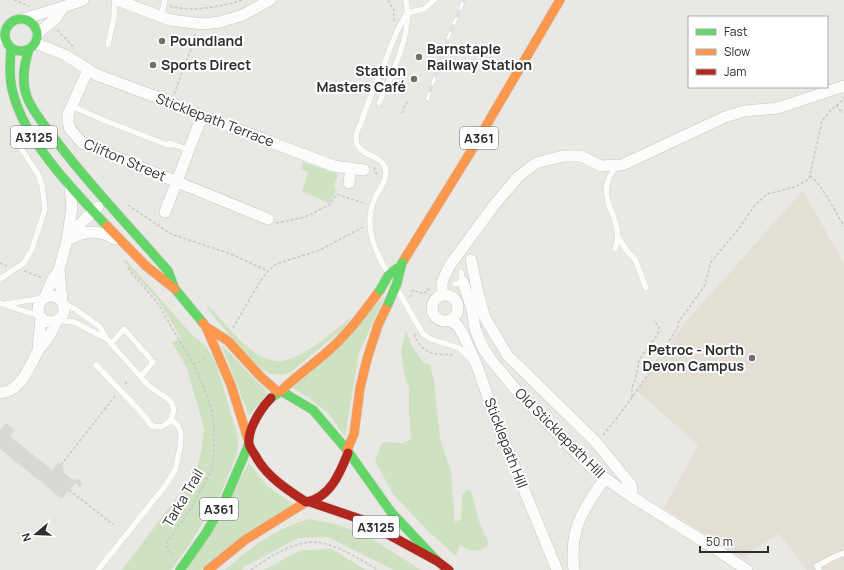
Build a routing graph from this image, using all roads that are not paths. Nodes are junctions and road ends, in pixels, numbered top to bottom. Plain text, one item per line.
1 (83, 0) edge
2 (116, 0) edge
3 (270, 0) edge
4 (406, 0) edge
5 (434, 0) edge
6 (560, 0) edge
7 (165, 2) edge
8 (256, 4) edge
9 (63, 7) junction
10 (407, 13) junction
11 (5, 14) dead end
12 (161, 17) junction
13 (21, 19) junction
14 (5, 41) edge
15 (34, 42) junction
16 (108, 45) dead end
17 (85, 67) junction
18 (844, 87) edge
19 (379, 104) dead end
20 (72, 106) junction
21 (202, 116) junction
22 (16, 141) dead end
23 (189, 150) junction
24 (616, 165) junction
25 (351, 168) junction
26 (364, 170) dead end
27 (176, 182) junction
28 (348, 183) dead end
29 (69, 184) junction
30 (105, 200) junction
31 (93, 211) junction
32 (165, 212) dead end
33 (268, 219) road end
34 (619, 238) junction
35 (67, 240) junction
36 (123, 243) junction
37 (615, 249) dead end
38 (470, 260) dead end
39 (402, 263) junction
40 (58, 270) junction
41 (0, 279) edge
42 (460, 279) dead end
43 (646, 288) dead end
44 (175, 289) junction
45 (442, 292) junction
46 (44, 298) junction
47 (62, 302) junction
48 (3, 303) edge
49 (40, 317) junction
50 (450, 320) junction
51 (57, 321) junction
52 (206, 327) junction
53 (106, 338) junction
54 (111, 344) junction
55 (38, 349) junction
56 (96, 365) dead end
57 (477, 366) junction
58 (141, 376) junction
59 (279, 391) junction
60 (0, 393) edge
61 (171, 419) junction
62 (249, 442) junction
63 (348, 451) junction
64 (605, 478) junction
65 (629, 495) junction
66 (308, 502) junction
67 (844, 553) edge
68 (437, 561) junction
69 (98, 570) edge
70 (180, 570) edge
71 (208, 570) edge
72 (450, 570) edge
73 (557, 570) edge
74 (574, 570) edge
75 (748, 570) edge
76 (819, 570) edge

1 - 9 street
2 - 12 street
2 - 16 lane
3 - 8 street
4 - 10 lane
5 - 10 lane
6 - 39 main road, A361
7 - 12 lane
8 - 12 street
9 - 13 street
9 - 15 street
10 - 19 lane
10 - 57 lane
11 - 13 main road
13 - 14 main road
13 - 15 main road
14 - 15 main road
14 - 29 main road, A3125
15 - 17 street, Sticklepath Terrace
15 - 30 main road, A3125
17 - 20 street, Clifton Street
17 - 21 street, Sticklepath Terrace
18 - 24 street
20 - 23 lane
20 - 27 street, Clifton Street
21 - 23 street
21 - 25 street, Sticklepath Terrace
22 - 41 lane
23 - 27 street
24 - 34 lane
24 - 45 street
25 - 26 street, Sticklepath Terrace
25 - 28 street
27 - 32 street
27 - 33 street, Clifton Street
29 - 31 main road, A3125
29 - 35 street
30 - 31 street
30 - 44 main road, A3125
31 - 35 street
31 - 36 main road, A3125
34 - 37 lane
34 - 43 lane
35 - 36 street
35 - 40 street
36 - 44 main road, A3125
38 - 65 street
39 - 59 main road, A361, bridge
39 - 63 main road, A361, bridge
40 - 46 street
40 - 47 street
42 - 64 street, Old Sticklepath Hill
44 - 52 main road, A3125
45 - 50 street
45 - 50 street
46 - 47 street
46 - 48 lane
46 - 49 street
47 - 51 street
47 - 53 lane
48 - 49 lane
49 - 51 street
49 - 55 street
50 - 57 street, Sticklepath Hill
51 - 53 lane
51 - 55 street
52 - 59 main road, A3125
52 - 62 main road, A3125
53 - 54 lane
54 - 58 lane
54 - 58 lane
55 - 60 street
56 - 61 lane
57 - 73 street, Sticklepath Hill
58 - 61 lane
59 - 62 main road
59 - 63 main road
61 - 69 lane
62 - 66 main road
62 - 70 main road, A361
63 - 66 main road
63 - 68 main road, A3125
64 - 65 street, Old Sticklepath Hill
64 - 74 street
65 - 75 street, Old Sticklepath Hill
66 - 68 main road, A3125
66 - 71 main road, A361
67 - 76 lane
68 - 72 main road, A3125

